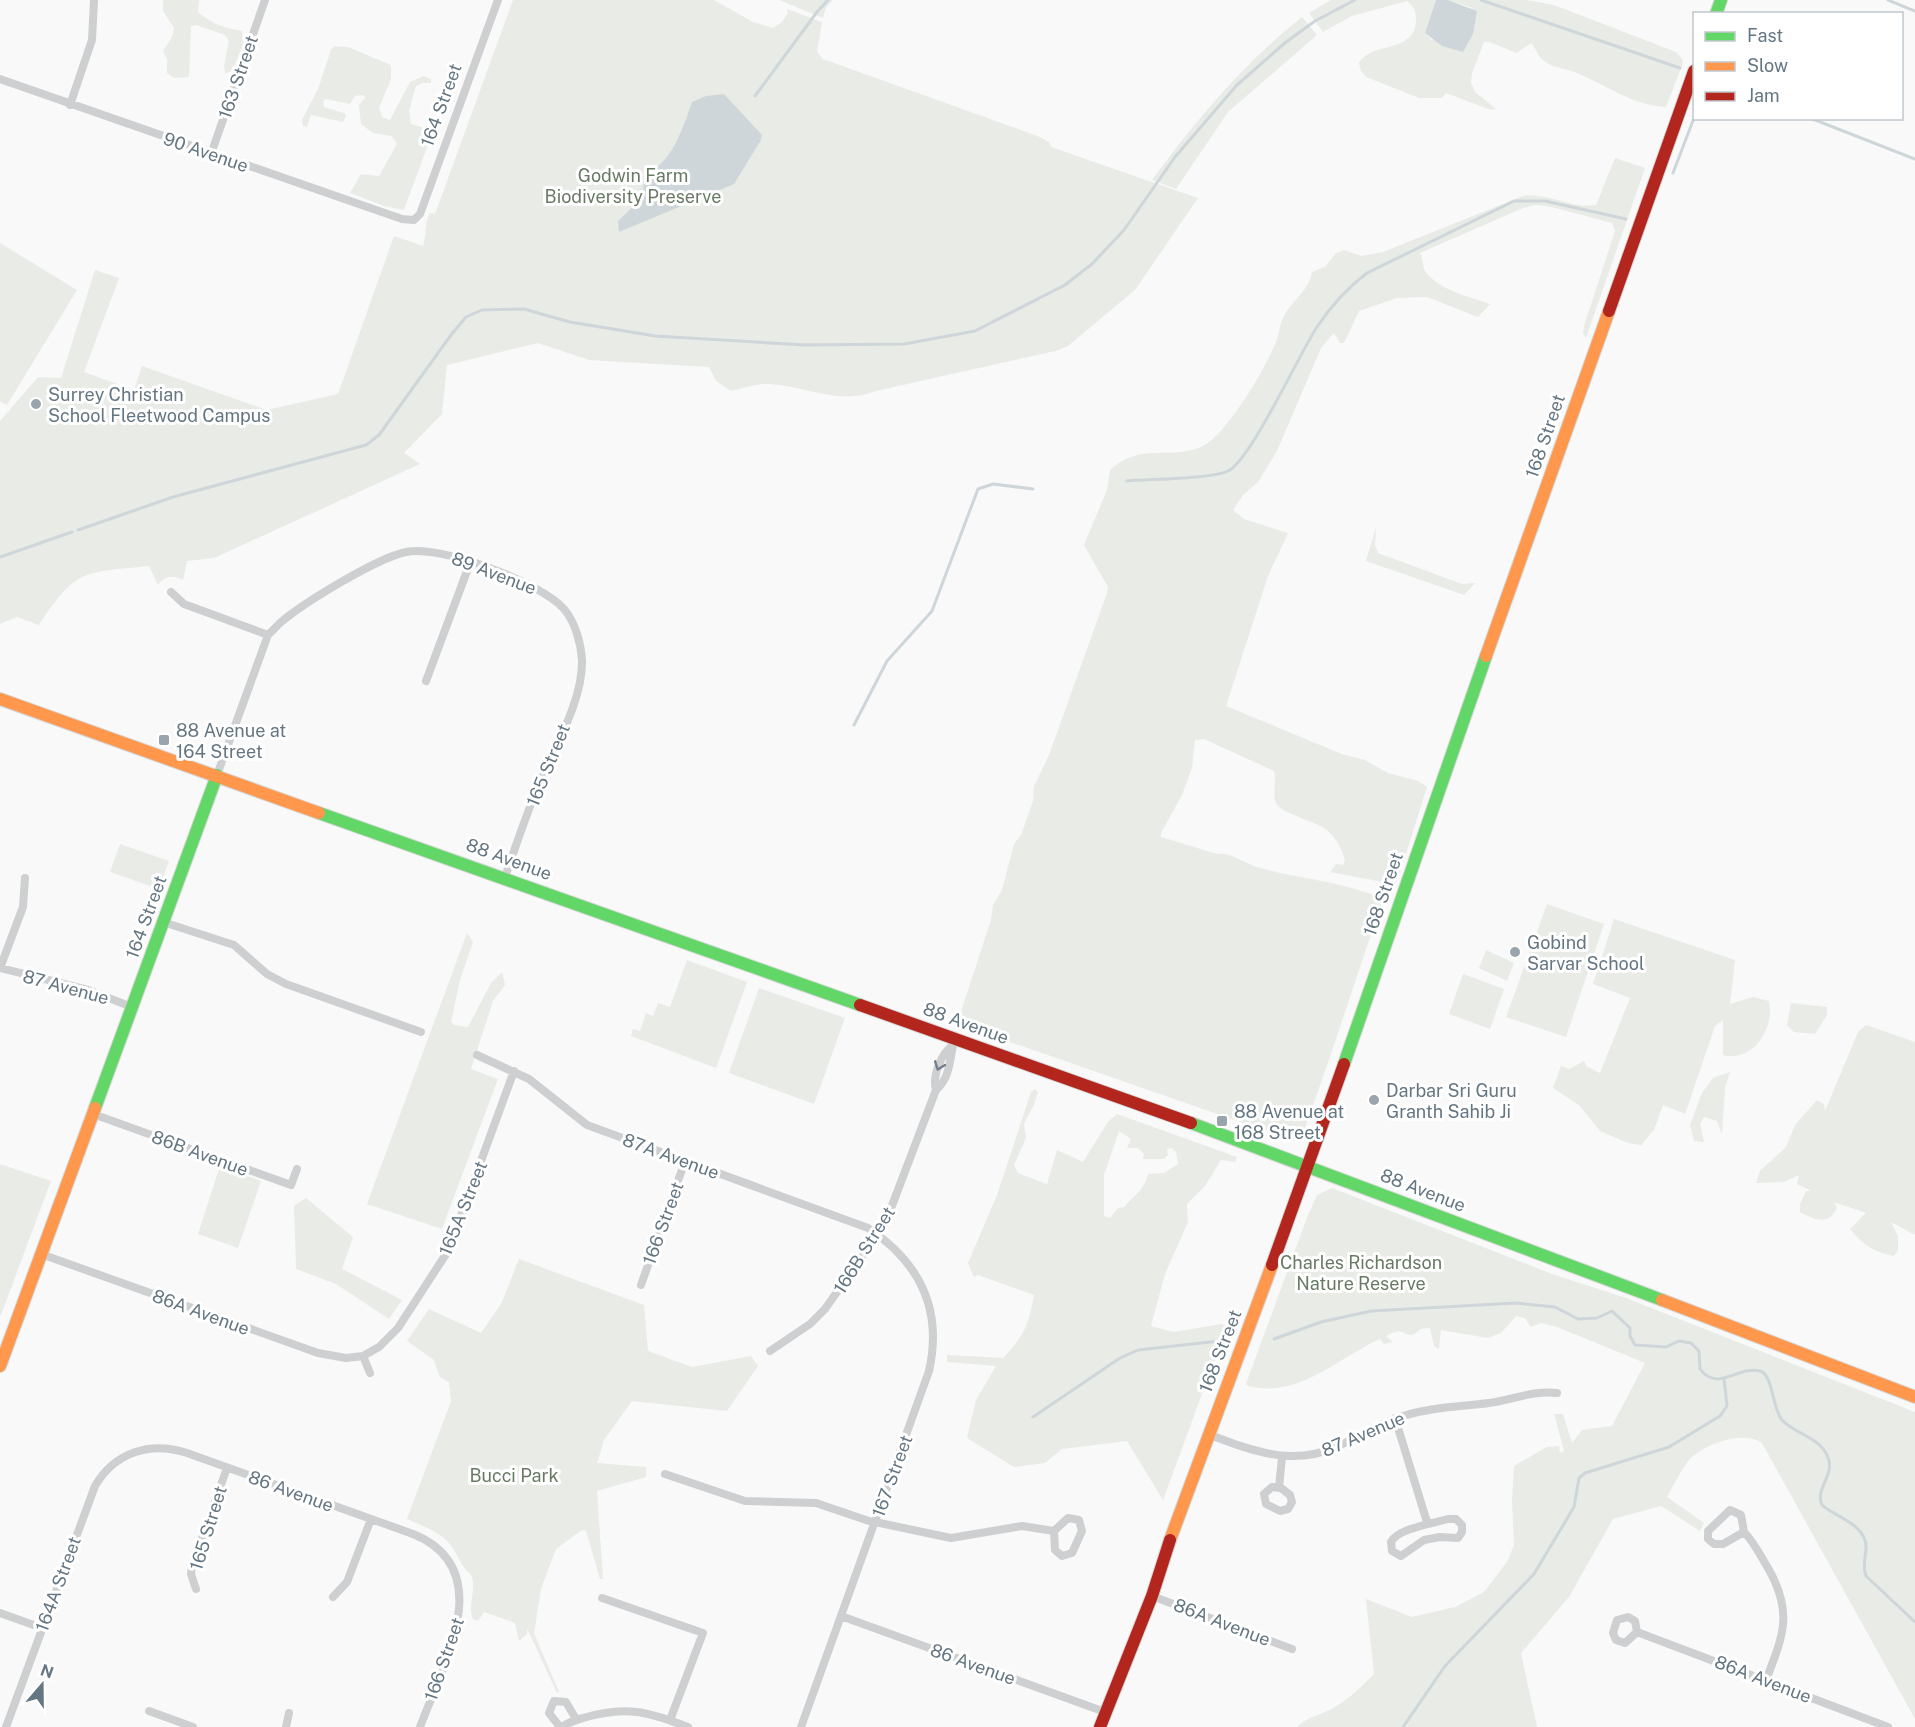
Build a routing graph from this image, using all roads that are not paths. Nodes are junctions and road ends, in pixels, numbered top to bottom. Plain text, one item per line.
1 (94, 0) edge
2 (265, 0) edge
3 (498, 0) edge
4 (1693, 77) edge
5 (0, 80) edge
6 (70, 105) junction
7 (211, 154) junction
8 (414, 220) joint
9 (407, 551) joint
10 (470, 562) junction
11 (171, 592) dead end
12 (268, 635) junction
13 (581, 652) joint
14 (426, 681) dead end
15 (0, 699) edge
16 (217, 775) junction
17 (505, 877) junction
18 (25, 878) dead end
19 (163, 922) junction
20 (0, 968) edge
21 (132, 1007) junction
22 (421, 1032) dead end
23 (954, 1046) junction
24 (477, 1055) dead end
25 (514, 1071) junction
26 (93, 1114) junction
27 (685, 1161) junction
28 (1309, 1166) junction
29 (297, 1169) dead end
30 (878, 1234) junction
31 (41, 1254) junction
32 (641, 1285) dead end
33 (770, 1351) dead end
34 (363, 1356) junction
35 (0, 1366) edge
36 (370, 1373) dead end
37 (1557, 1394) dead end
38 (1915, 1397) edge
39 (1395, 1418) junction
40 (1208, 1434) junction
41 (129, 1454) joint
42 (1282, 1456) junction
43 (227, 1468) junction
44 (664, 1474) dead end
45 (1279, 1488) dead end
46 (371, 1520) junction
47 (1427, 1522) junction
48 (875, 1523) junction
49 (1054, 1531) junction
50 (1744, 1532) junction
51 (446, 1557) joint
52 (196, 1588) dead end
53 (1152, 1596) junction
54 (333, 1597) dead end
55 (602, 1598) dead end
56 (0, 1613) edge
57 (841, 1616) junction
58 (42, 1628) junction
59 (1637, 1632) dead end
60 (1292, 1649) dead end
61 (1766, 1680) junction
62 (149, 1711) dead end
63 (1106, 1712) junction
64 (289, 1713) dead end
65 (576, 1719) junction
66 (670, 1720) junction
67 (6, 1727) edge
68 (193, 1727) edge
69 (286, 1727) edge
70 (420, 1727) edge
71 (561, 1727) edge
72 (688, 1727) edge
73 (801, 1727) edge
74 (1100, 1727) edge
75 (1888, 1727) edge

1 - 6 street
2 - 7 street, 163 Street
3 - 8 street, 164 Street
4 - 28 main road, 168 Street
5 - 6 street, 90 Avenue
6 - 7 street, 90 Avenue
7 - 8 street, 90 Avenue
9 - 10 street, 89 Avenue
9 - 12 street, 164 Street
10 - 13 street, 89 Avenue
10 - 14 street
11 - 12 street
12 - 16 street, 164 Street
13 - 17 street, 165 Street
15 - 16 main road, 88 Avenue
16 - 17 main road, 88 Avenue
16 - 19 main road, 164 Street
17 - 23 main road, 88 Avenue
18 - 20 street
19 - 21 main road, 164 Street
19 - 22 street
20 - 21 street, 87 Avenue
21 - 26 main road, 164 Street
23 - 28 main road, 88 Avenue
23 - 30 street, 166B Street
24 - 25 street, 87A Avenue
25 - 27 street, 87A Avenue
25 - 34 street, 165A Street
26 - 29 street, 86B Avenue
26 - 31 main road, 164 Street
27 - 30 street, 87A Avenue
27 - 32 street, 166 Street
28 - 38 main road, 88 Avenue
28 - 40 main road, 168 Street
30 - 33 street, 166B Street
30 - 48 street, 167 Street
31 - 34 street, 86A Avenue
31 - 35 main road, 164 Street
34 - 36 street
37 - 39 street, 87 Avenue
39 - 42 street, 87 Avenue
39 - 47 street
40 - 42 street, 87 Avenue
40 - 53 main road, 168 Street
41 - 43 street, 86 Avenue
41 - 58 street, 164A Street
42 - 45 street
43 - 46 street, 86 Avenue
43 - 52 street, 165 Street
44 - 48 street
46 - 51 street, 86 Avenue
46 - 54 street
47 - 47 street
48 - 49 street
48 - 57 street, 167 Street
49 - 49 street
50 - 50 street
50 - 61 street
51 - 70 street, 166 Street
53 - 60 street, 86A Avenue
53 - 63 main road, 168 Street
55 - 66 street
56 - 58 street
57 - 63 street, 86 Avenue
57 - 73 street, 167 Street
58 - 67 street, 164A Street
59 - 61 street, 86A Avenue
61 - 75 street, 86A Avenue
62 - 68 street
63 - 74 main road, 168 Street
64 - 69 street
65 - 66 street
65 - 71 street
65 - 71 street
66 - 72 street

